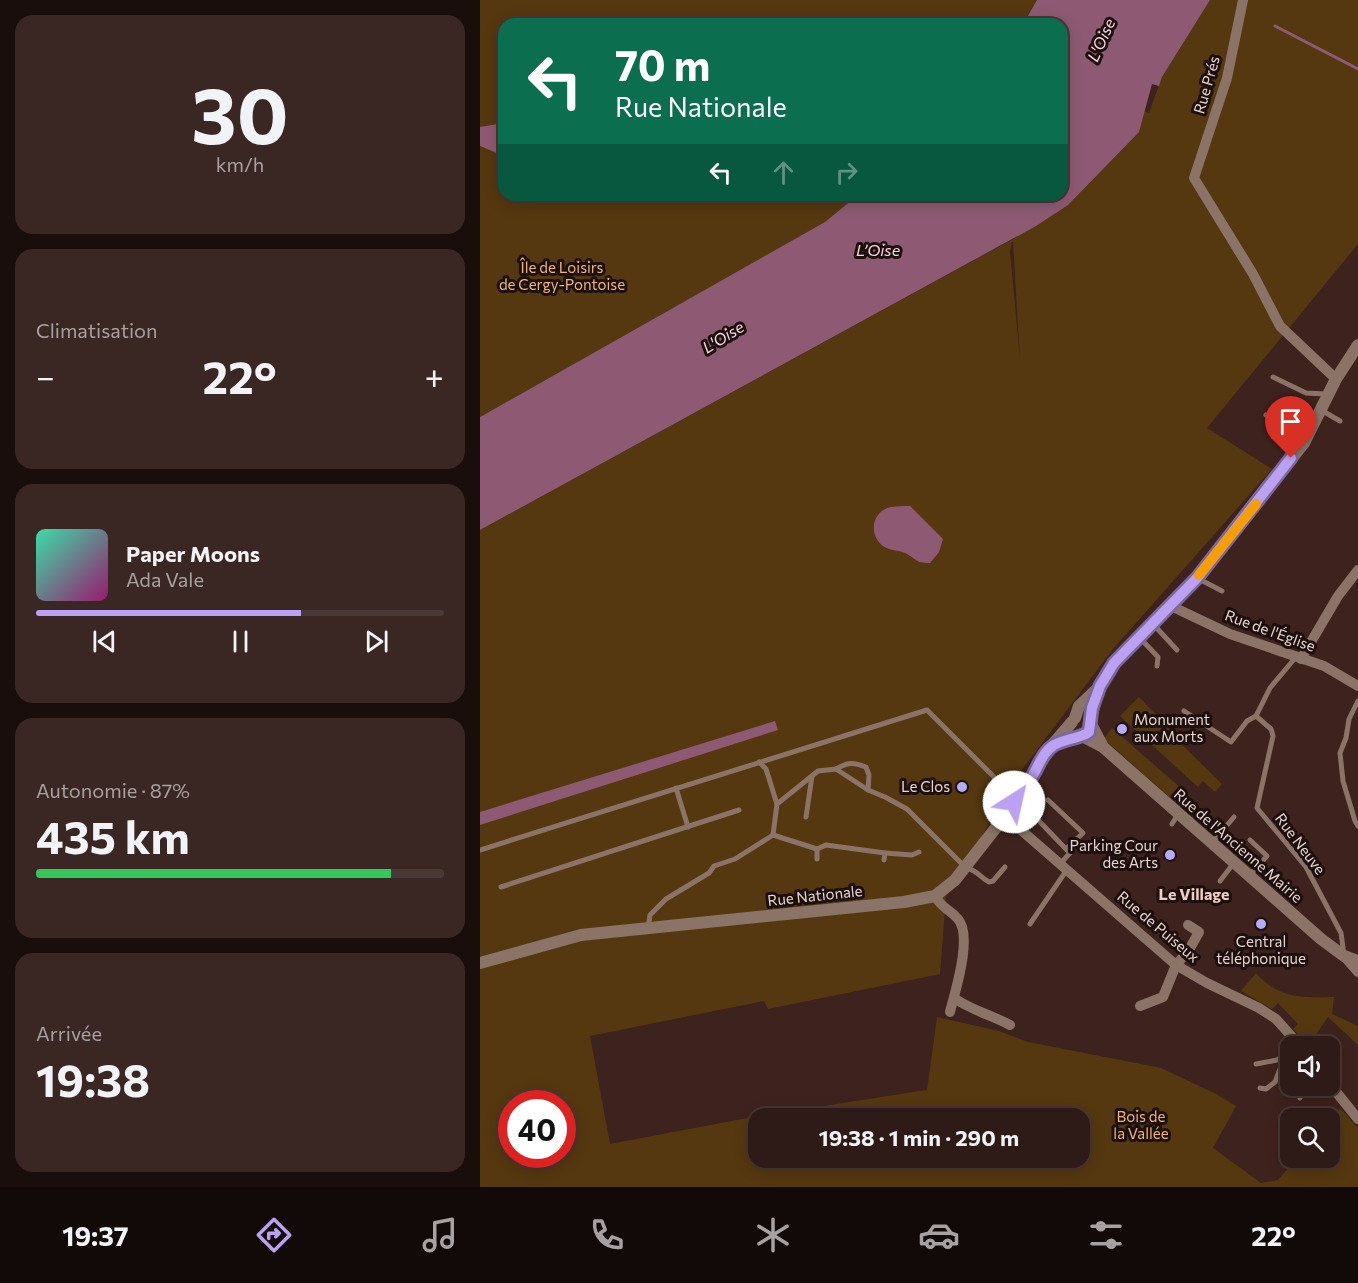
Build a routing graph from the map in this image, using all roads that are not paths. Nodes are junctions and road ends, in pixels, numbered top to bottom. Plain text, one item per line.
1 (1243, 0) edge
2 (1358, 345) edge
3 (1273, 377) dead end
4 (1336, 379) junction
5 (1328, 394) junction
6 (1320, 410) junction
7 (1266, 415) dead end
8 (1340, 421) dead end
9 (1304, 443) junction
10 (1358, 570) edge
11 (1197, 578) junction
12 (1222, 591) dead end
13 (1171, 606) junction
14 (1153, 624) junction
15 (1139, 637) junction
16 (1177, 650) dead end
17 (1298, 658) junction
18 (1157, 666) dead end
19 (1100, 686) junction
20 (1358, 686) edge
21 (1358, 701) edge
22 (1184, 711) dead end
23 (1256, 716) junction
24 (1073, 720) junction
25 (1090, 723) junction
26 (1079, 736) junction
27 (1054, 745) junction
28 (1103, 747) junction
29 (759, 762) junction
30 (836, 769) junction
31 (1036, 775) junction
32 (812, 776) junction
33 (1001, 784) dead end
34 (676, 788) junction
35 (868, 790) junction
36 (1039, 790) dead end
37 (1048, 800) dead end
38 (777, 804) junction
39 (739, 810) dead end
40 (1005, 816) junction
41 (1234, 817) dead end
42 (806, 818) dead end
43 (1040, 821) dead end
44 (1358, 826) edge
45 (688, 827) junction
46 (773, 835) junction
47 (1250, 840) dead end
48 (1212, 843) junction
49 (817, 849) junction
50 (1066, 849) junction
51 (480, 850) edge
52 (919, 852) dead end
53 (885, 853) junction
54 (817, 859) dead end
55 (884, 860) dead end
56 (1234, 862) junction
57 (1005, 867) dead end
58 (966, 868) junction
59 (1063, 868) junction
60 (1250, 876) junction
61 (1220, 881) dead end
62 (501, 887) dead end
63 (935, 896) junction
64 (1030, 924) dead end
65 (1188, 925) dead end
66 (648, 928) junction
67 (1344, 956) junction
68 (1358, 961) edge
69 (480, 963) edge
70 (1176, 964) junction
71 (1358, 972) edge
72 (954, 998) junction
73 (1140, 1006) dead end
74 (950, 1012) dead end
75 (1010, 1025) dead end
76 (1292, 1036) edge
77 (1280, 1058) edge
78 (1256, 1064) dead end
79 (1280, 1068) edge
80 (1260, 1088) dead end
81 (1339, 1096) edge
82 (1358, 1119) edge

1 - 4 street, Rue Prés
2 - 4 street, Rue Nationale
3 - 5 lane
4 - 5 street, Rue Nationale
5 - 6 street, Rue Nationale
6 - 8 lane
6 - 9 street, Rue Nationale
7 - 9 lane
9 - 11 street, Rue Nationale
10 - 17 street
11 - 12 lane
11 - 13 street, Rue Nationale
13 - 14 street, Rue Nationale
13 - 17 street, Rue de l'Église
14 - 15 street, Rue Nationale
14 - 16 lane
15 - 18 lane
15 - 19 street, Rue Nationale
17 - 20 street, Rue de l'Église
17 - 23 lane
19 - 24 street, Rue Nationale
19 - 25 street, Rue Nationale
21 - 44 lane
22 - 23 lane
23 - 67 lane, Rue Neuve
24 - 25 street
24 - 26 street
24 - 27 street, Rue Nationale
25 - 26 street
25 - 28 street, Rue de l'Ancienne Mairie
26 - 27 street
26 - 28 street, Rue de l'Ancienne Mairie
27 - 31 street, Rue Nationale
28 - 48 street, Rue de l'Ancienne Mairie
29 - 33 lane
29 - 34 lane
29 - 38 lane
30 - 32 lane
30 - 35 lane
30 - 35 lane
31 - 36 lane
31 - 40 street, Rue Nationale
32 - 38 lane
32 - 42 lane
34 - 45 lane
34 - 51 lane
35 - 58 lane
37 - 50 lane
38 - 46 lane
39 - 45 lane
40 - 58 street, Rue Nationale
40 - 59 street, Rue de Puiseux
41 - 48 lane
43 - 50 lane
45 - 62 lane
46 - 49 lane
46 - 66 lane
47 - 60 lane
48 - 56 street, Rue de l'Ancienne Mairie
49 - 53 lane
49 - 54 lane
50 - 59 lane
52 - 53 lane
53 - 55 lane
56 - 60 street, Rue de l'Ancienne Mairie
56 - 61 lane
57 - 58 lane
58 - 63 street, Rue Nationale
59 - 64 lane
59 - 70 street, Rue de Puiseux
60 - 67 street, Rue de l'Ancienne Mairie
63 - 66 street, Rue Nationale
63 - 72 street
65 - 70 street
66 - 69 street, Rue Nationale
67 - 68 street, Rue de l'Ancienne Mairie
67 - 71 street
70 - 73 street
70 - 76 street, Rue de Puiseux
72 - 74 street
72 - 75 street
77 - 78 lane
79 - 80 lane
81 - 82 street

